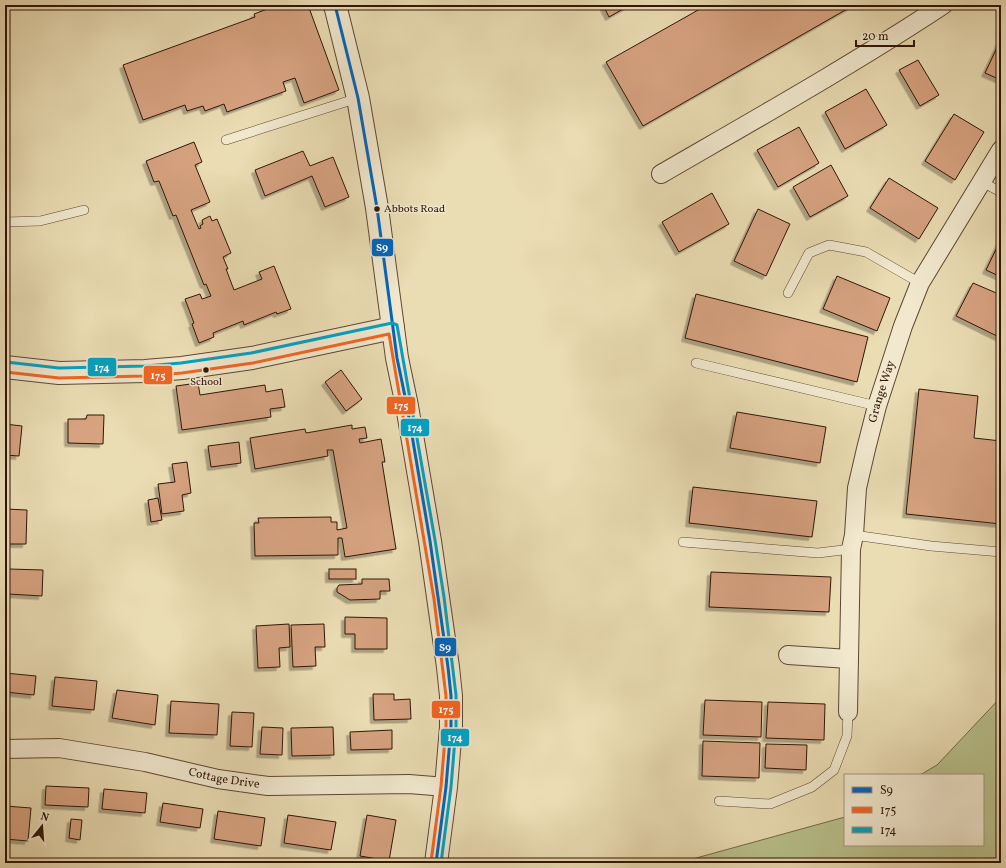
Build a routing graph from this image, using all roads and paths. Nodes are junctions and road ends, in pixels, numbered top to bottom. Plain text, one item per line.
1 (335, 5) edge
2 (943, 5) edge
3 (358, 98) junction
4 (226, 140) dead end
5 (999, 159) edge
6 (661, 174) dead end
7 (982, 182) junction
8 (1001, 192) edge
9 (84, 210) dead end
10 (5, 222) edge
11 (920, 283) junction
12 (788, 293) dead end
13 (393, 328) junction
14 (696, 363) dead end
15 (5, 367) edge
16 (877, 406) junction
17 (683, 542) dead end
18 (853, 542) junction
19 (1001, 552) edge
20 (788, 655) dead end
21 (849, 659) junction
22 (848, 712) joint
23 (5, 749) edge
24 (446, 787) junction
25 (719, 800) dead end
26 (436, 863) edge

1 - 3 street
2 - 6 street
3 - 4 lane
3 - 13 street
5 - 7 street, Grange Way
7 - 8 lane
7 - 11 street, Grange Way
9 - 10 lane
11 - 12 lane
11 - 16 street, Grange Way
13 - 15 street
13 - 24 street
14 - 16 lane
16 - 18 street, Grange Way
17 - 18 lane
18 - 19 lane
18 - 21 street, Grange Way
20 - 21 street
21 - 22 street, Grange Way
22 - 25 lane
23 - 24 street, Cottage Drive
24 - 26 street

